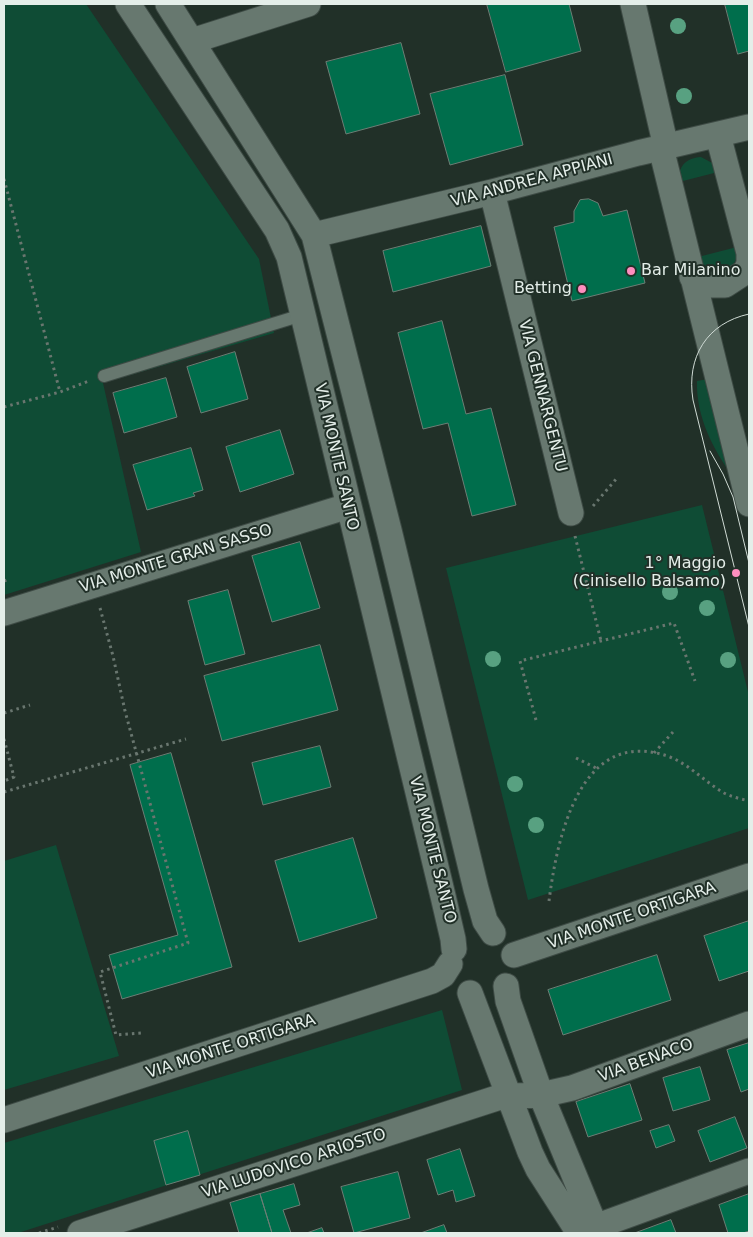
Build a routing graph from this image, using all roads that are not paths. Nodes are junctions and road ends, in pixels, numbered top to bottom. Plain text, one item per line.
1 (128, 4) edge
2 (168, 4) edge
3 (308, 4) edge
4 (633, 4) edge
5 (192, 40) junction
6 (749, 127) edge
7 (718, 135) junction
8 (664, 147) junction
9 (492, 192) junction
10 (314, 235) junction
11 (749, 254) edge
12 (692, 277) junction
13 (302, 315) junction
14 (104, 376) road end
15 (749, 504) edge
16 (348, 506) junction
17 (572, 521) road end
18 (4, 613) edge
19 (749, 876) edge
20 (493, 933) junction
21 (514, 955) junction
22 (452, 956) junction
23 (506, 986) junction
24 (470, 994) junction
25 (749, 1024) edge
26 (541, 1095) junction
27 (509, 1096) junction
28 (4, 1120) edge
29 (749, 1172) edge
30 (587, 1230) edge
31 (80, 1233) edge

1 - 13 street, VIA MONTE SANTO
2 - 5 street, VIA MONTE SANTO
3 - 5 street
4 - 8 street
5 - 10 street, VIA MONTE SANTO
6 - 7 street, VIA ANDREA APPIANI
7 - 8 street, VIA ANDREA APPIANI
7 - 11 street
8 - 9 street, VIA ANDREA APPIANI
8 - 12 street
9 - 10 street, VIA ANDREA APPIANI
9 - 17 street, VIA GENNARGENTU
10 - 20 street, VIA MONTE SANTO
11 - 12 street
12 - 15 street
13 - 14 lane
13 - 16 street, VIA MONTE SANTO
16 - 18 street, VIA MONTE GRAN SASSO
16 - 22 street, VIA MONTE SANTO
19 - 21 street, VIA MONTE ORTIGARA
20 - 21 street
20 - 22 street
21 - 23 street
22 - 24 street
22 - 28 street, VIA MONTE ORTIGARA
23 - 24 street
23 - 26 street
24 - 27 street
25 - 26 street, VIA BENACO
26 - 27 street, VIA BENACO
26 - 30 street
27 - 30 street
27 - 31 street, VIA LUDOVICO ARIOSTO
29 - 30 street

